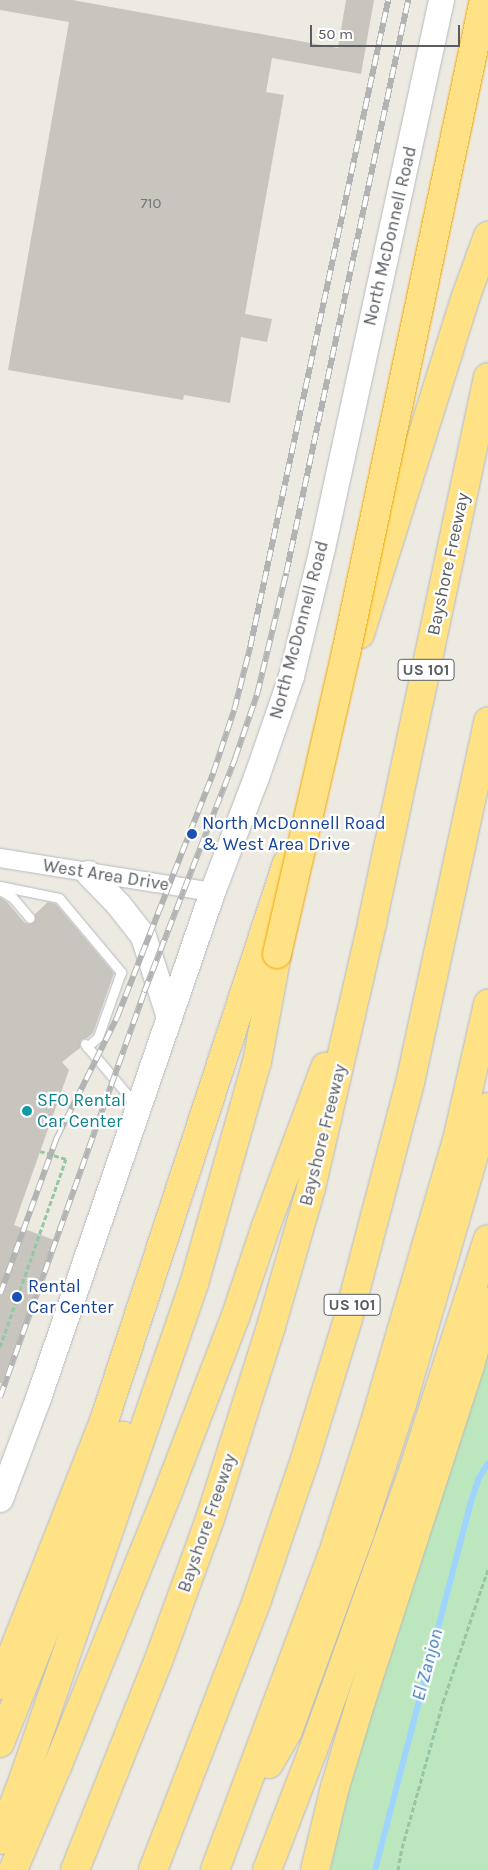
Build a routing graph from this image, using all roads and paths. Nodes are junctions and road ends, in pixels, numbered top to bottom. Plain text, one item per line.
1 (441, 0) edge
2 (484, 0) edge
3 (488, 236) edge
4 (488, 377) edge
5 (488, 721) edge
6 (0, 858) edge
7 (88, 873) junction
8 (0, 886) edge
9 (0, 890) edge
10 (212, 892) junction
11 (30, 918) dead end
12 (364, 962) junction
13 (488, 1003) edge
14 (169, 1017) junction
15 (138, 1107) junction
16 (488, 1107) edge
17 (40, 1151) dead end
18 (488, 1239) edge
19 (488, 1301) edge
20 (0, 1347) edge
21 (160, 1360) junction
22 (13, 1469) junction
23 (0, 1499) edge
24 (0, 1519) edge
25 (488, 1569) edge
26 (0, 1685) edge
27 (0, 1743) edge
28 (230, 1830) junction
29 (0, 1840) edge
30 (13, 1870) edge
31 (75, 1870) edge
32 (153, 1870) edge
33 (215, 1870) edge
34 (267, 1870) edge
35 (315, 1870) edge
36 (398, 1870) edge

1 - 10 street, North McDonnell Road
2 - 21 highway, bridge
3 - 26 highway
4 - 12 highway, Bayshore Freeway / US 101
5 - 32 highway, US 101
6 - 7 street, West Area Drive
7 - 10 street, West Area Drive
7 - 14 street
8 - 15 lane
9 - 11 lane
10 - 14 street, North McDonnell Road
12 - 30 highway
12 - 31 highway, Bayshore Freeway / US 101
13 - 28 highway
14 - 15 street, North McDonnell Road
15 - 22 street, North McDonnell Road
16 - 28 highway
17 - 20 path
18 - 34 highway
19 - 35 highway
21 - 27 highway
21 - 29 highway
22 - 23 street, North McDonnell Road
22 - 24 street, North McDonnell Road
25 - 36 path
28 - 33 highway

